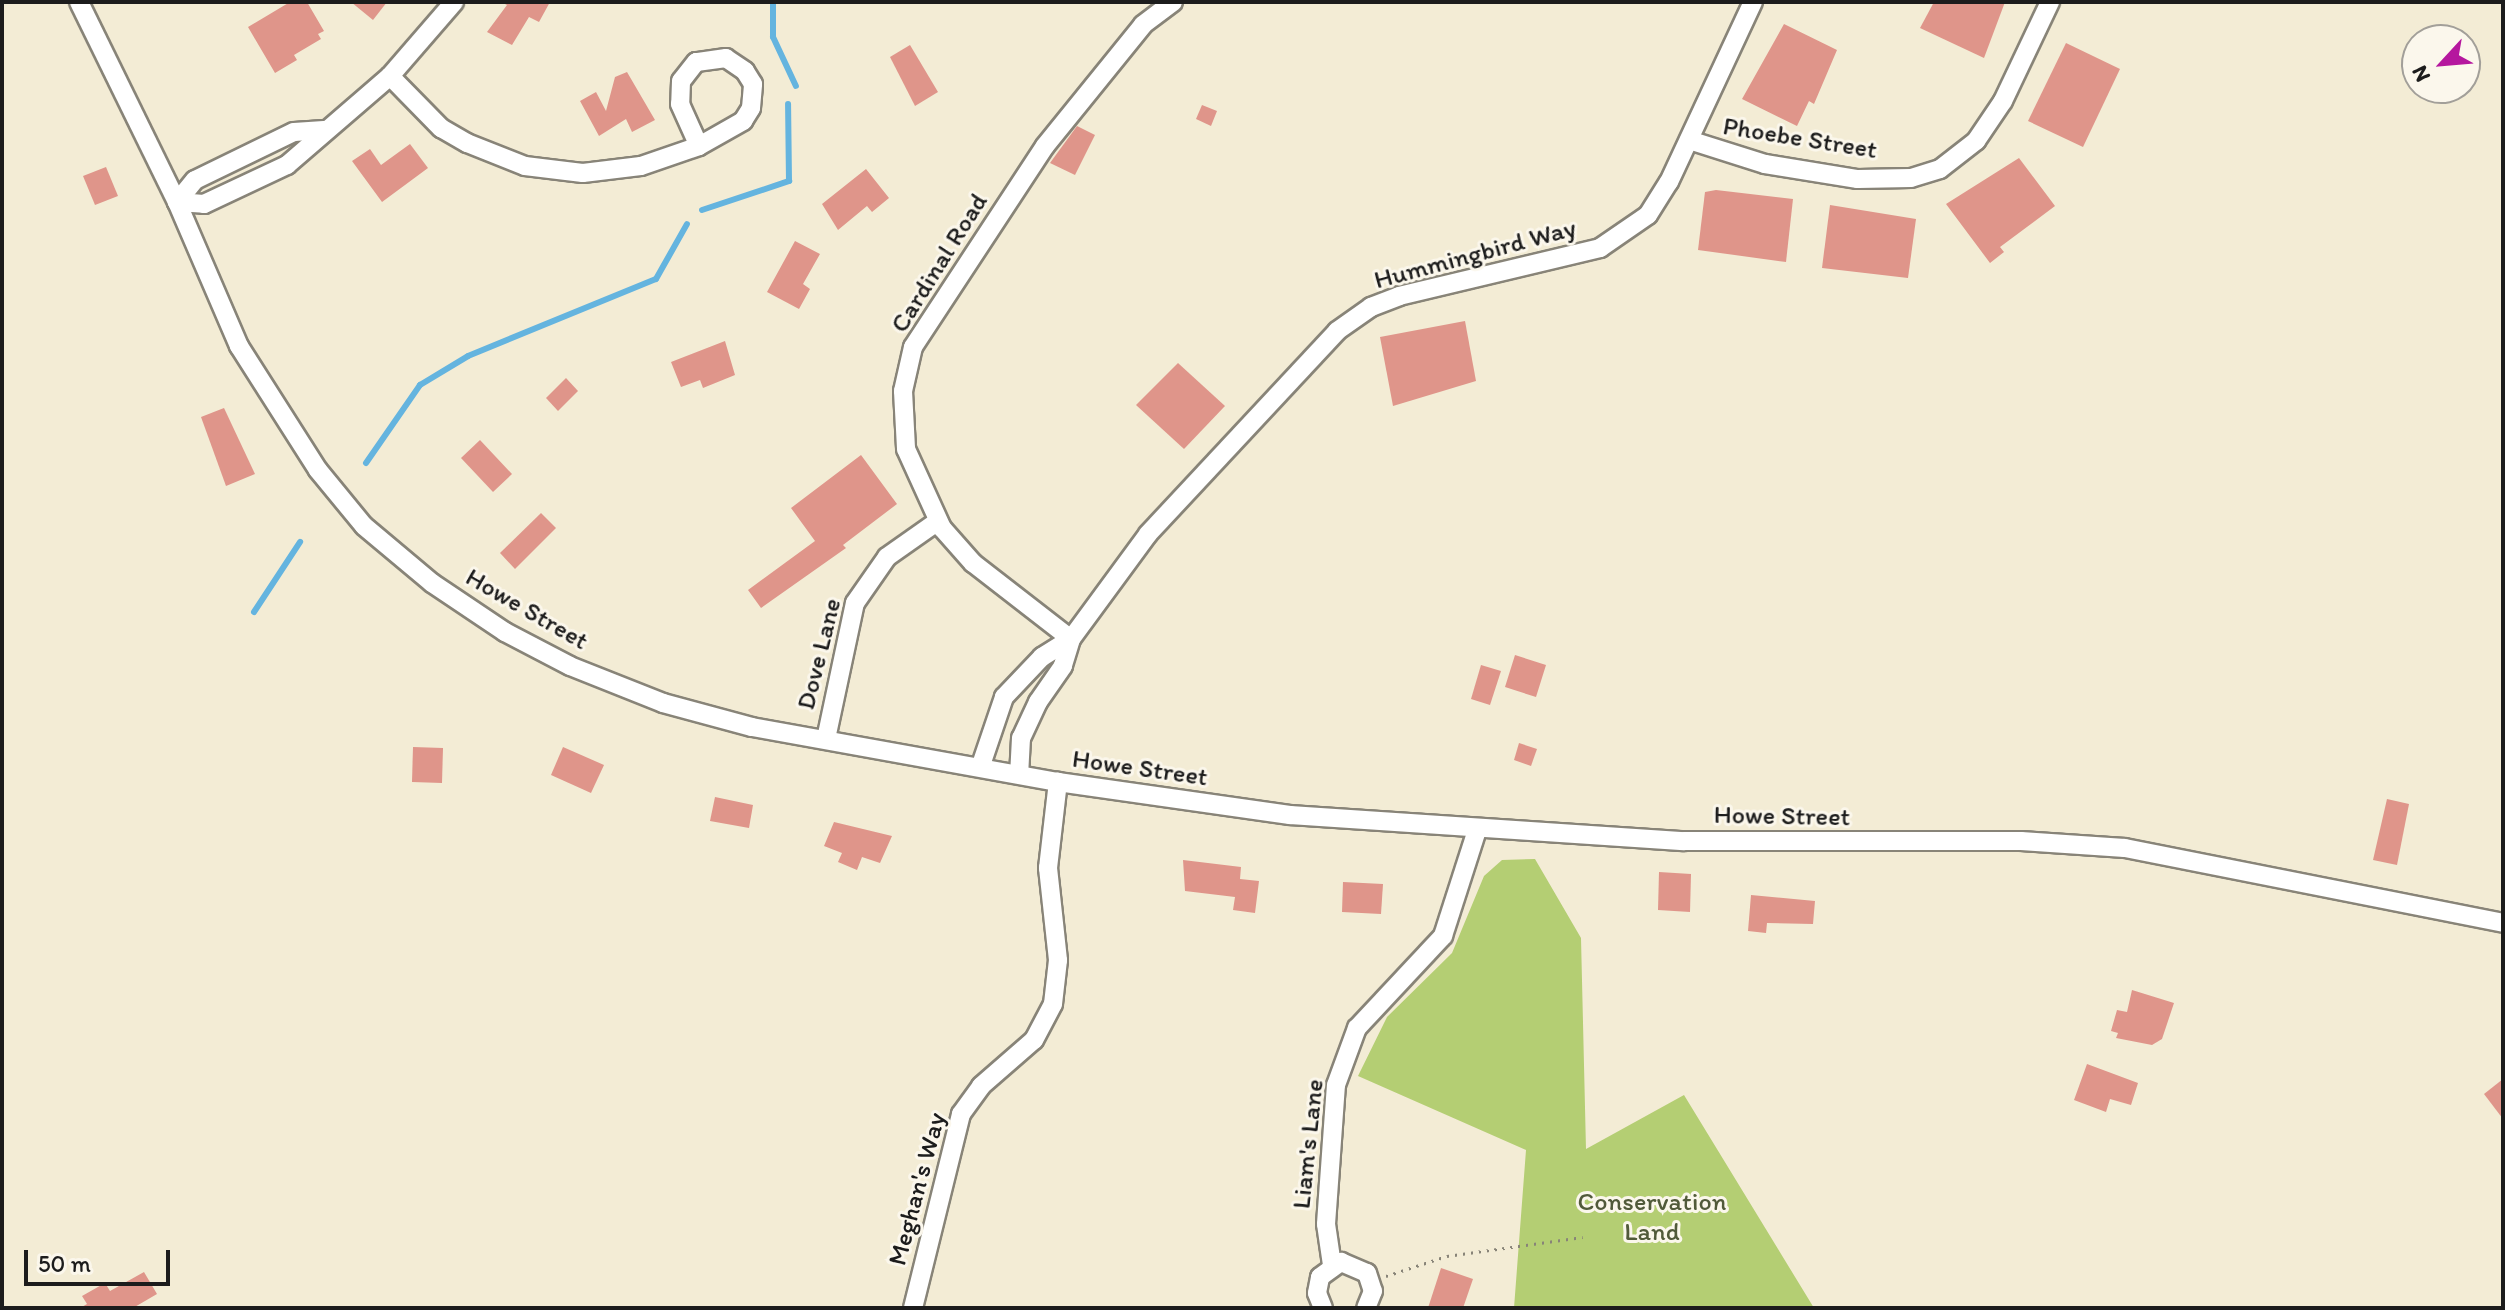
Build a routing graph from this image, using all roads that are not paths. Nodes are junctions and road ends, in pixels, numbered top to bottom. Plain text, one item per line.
1 (79, 2) edge
2 (454, 2) edge
3 (1173, 2) edge
4 (1753, 2) edge
5 (2050, 2) edge
6 (390, 76) junction
7 (324, 130) junction
8 (1689, 140) junction
9 (699, 146) junction
10 (177, 202) junction
11 (938, 521) junction
12 (1071, 639) junction
13 (826, 739) junction
14 (981, 765) junction
15 (1019, 772) junction
16 (1058, 782) junction
17 (1477, 830) junction
18 (2503, 923) edge
19 (1332, 1265) junction
20 (913, 1308) edge
21 (1323, 1308) edge
22 (1366, 1308) edge

1 - 10 street, Howe Street
2 - 6 street
3 - 11 street, Cardinal Road
4 - 8 street, Hummingbird Way
5 - 8 street, Phoebe Street
6 - 7 street
6 - 9 street
7 - 10 street
7 - 10 street
8 - 12 street, Hummingbird Way
9 - 9 street
10 - 13 street, Howe Street
11 - 12 street, Cardinal Road
11 - 13 street, Dove Lane
12 - 14 street, Hummingbird Way
12 - 15 street, Hummingbird Way
13 - 14 street, Howe Street
14 - 15 street, Howe Street
15 - 16 street, Howe Street
16 - 17 street, Howe Street
16 - 20 street, Meghan's Way
17 - 18 street, Howe Street
17 - 19 street, Liam's Lane
19 - 21 street, Liam's Lane
19 - 22 street

